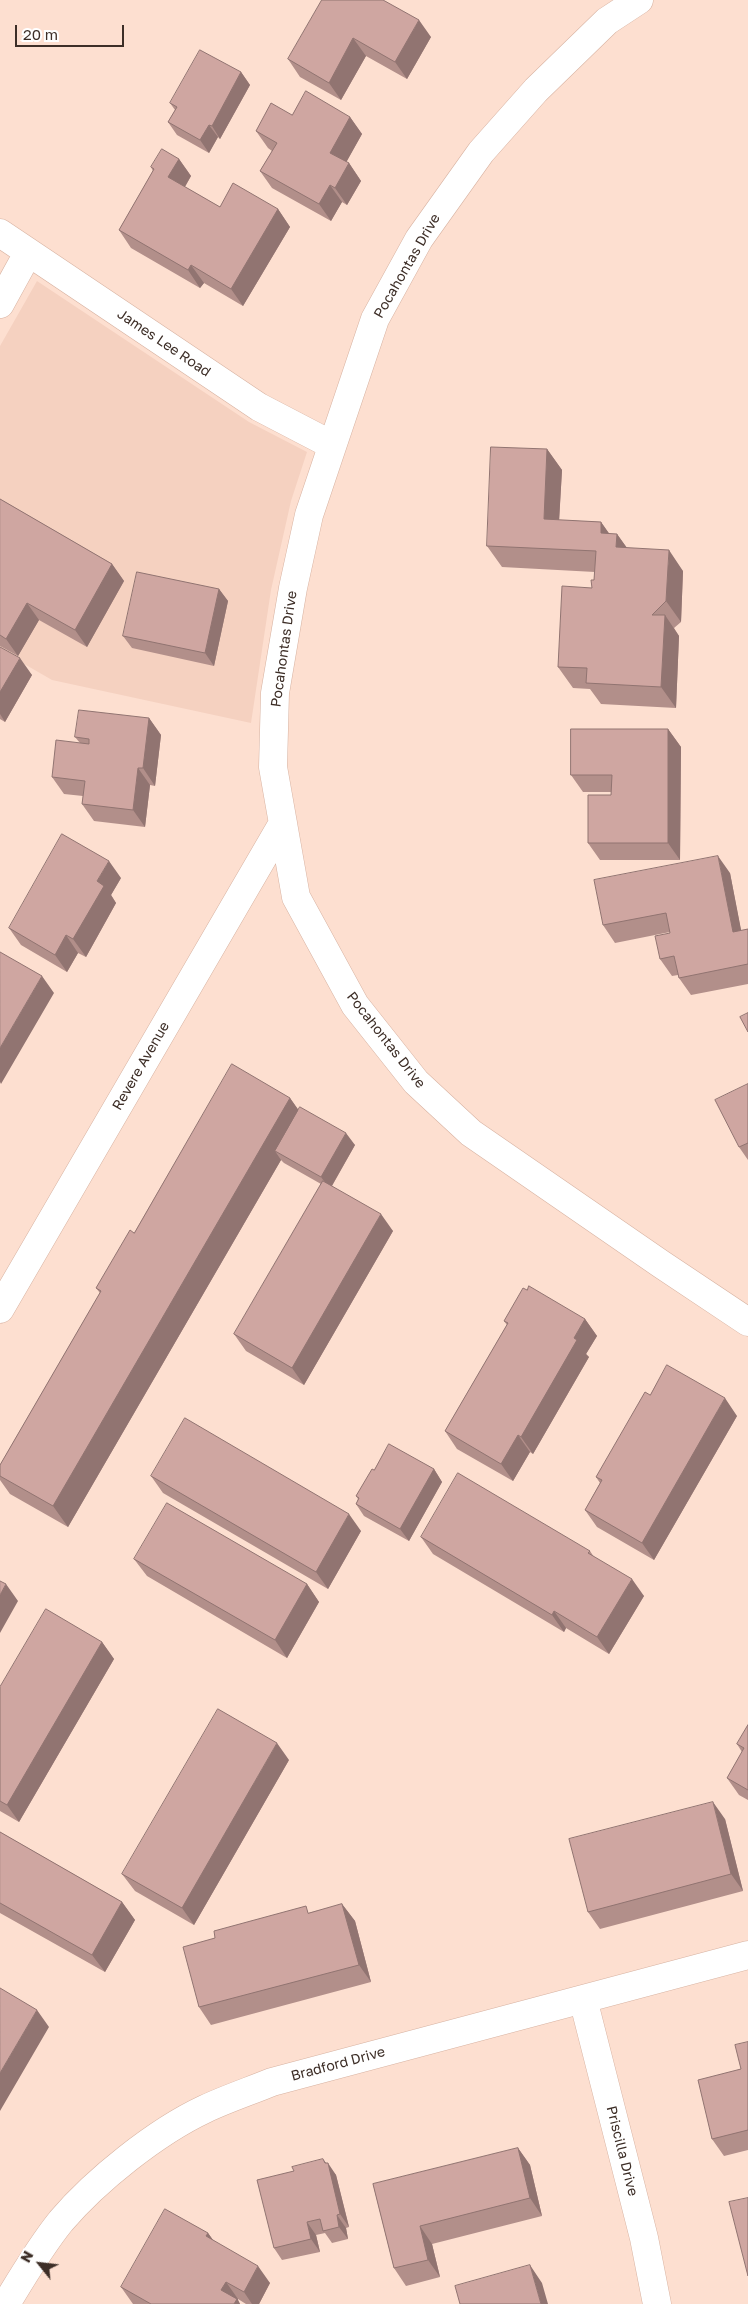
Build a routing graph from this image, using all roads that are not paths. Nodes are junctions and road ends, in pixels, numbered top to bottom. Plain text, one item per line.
1 (639, 0) edge
2 (0, 233) edge
3 (28, 253) junction
4 (0, 304) edge
5 (332, 445) junction
6 (283, 823) junction
7 (0, 1309) edge
8 (748, 1322) edge
9 (748, 1955) edge
10 (583, 2000) junction
11 (6, 2304) edge
12 (657, 2304) edge

1 - 5 street, Pocahontas Drive
2 - 3 street, James Lee Road
3 - 4 street
3 - 5 street, James Lee Road
5 - 6 street, Pocahontas Drive
6 - 7 street, Revere Avenue
6 - 8 street, Pocahontas Drive
9 - 10 street, Bradford Drive
10 - 11 street, Bradford Drive
10 - 12 street, Priscilla Drive

